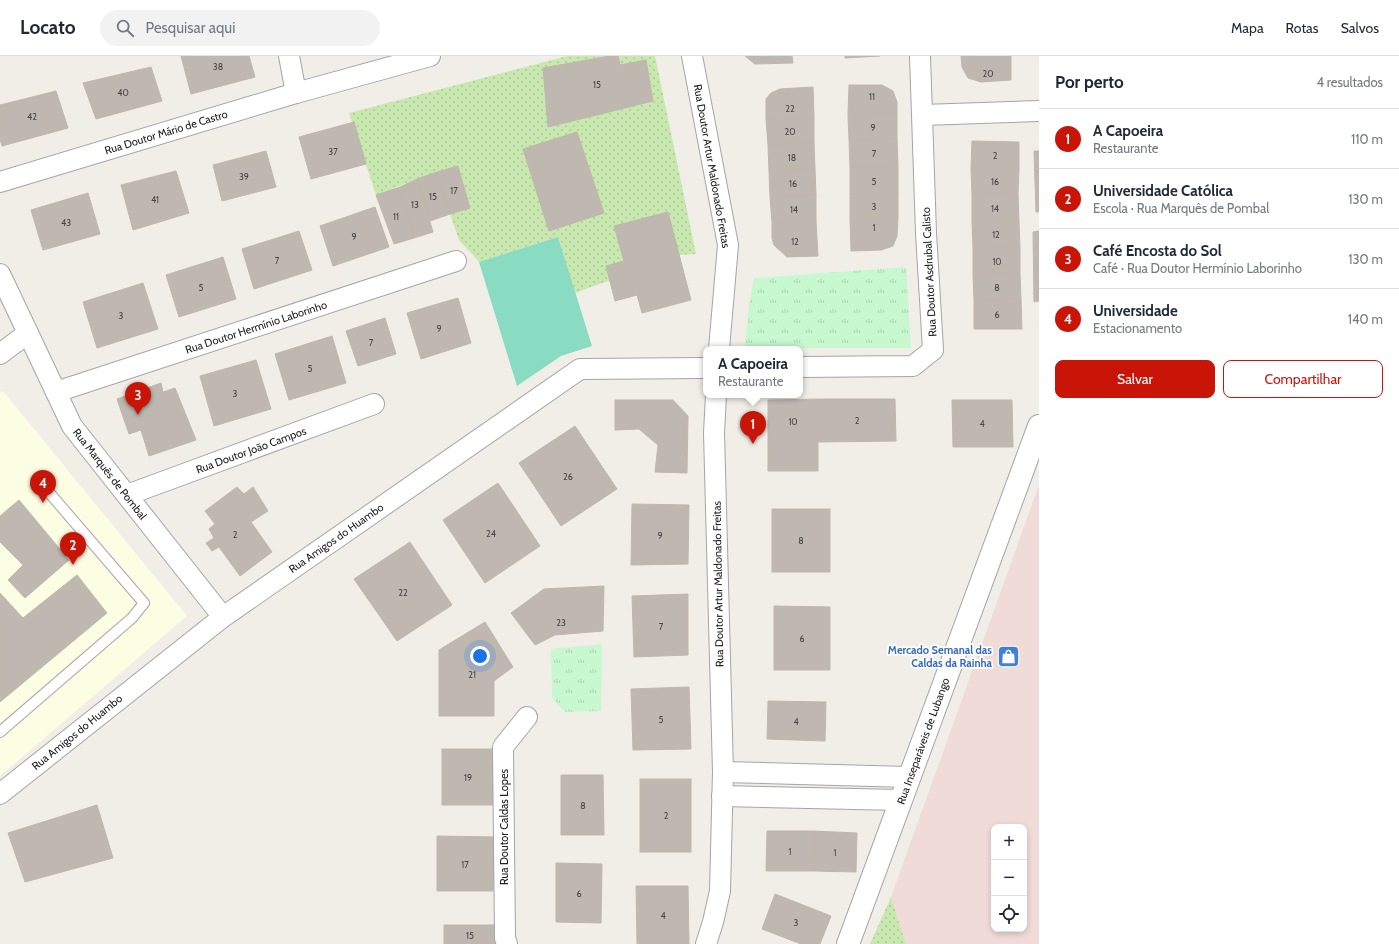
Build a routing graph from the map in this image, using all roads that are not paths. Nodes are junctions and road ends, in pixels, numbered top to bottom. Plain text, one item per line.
1 (289, 56) edge
2 (430, 56) edge
3 (692, 56) edge
4 (920, 56) edge
5 (296, 93) junction
6 (1039, 111) edge
7 (923, 115) junction
8 (0, 182) edge
9 (456, 261) dead end
10 (0, 274) edge
11 (28, 333) junction
12 (719, 346) edge
13 (0, 354) edge
14 (803, 367) edge
15 (703, 368) edge
16 (56, 392) junction
17 (716, 398) edge
18 (374, 404) dead end
19 (1039, 426) edge
20 (40, 482) dead end
21 (127, 495) junction
22 (223, 616) junction
23 (527, 717) dead end
24 (0, 732) edge
25 (723, 772) junction
26 (909, 777) junction
27 (0, 794) edge
28 (722, 796) junction
29 (901, 800) junction
30 (508, 944) edge
31 (706, 944) edge
32 (848, 944) edge

1 - 5 street
2 - 5 street, Rua Doutor Mário de Castro
3 - 12 street, Rua Doutor Artur Maldonado Freitas
4 - 7 street, Rua Doutor Asdrubal Calisto
5 - 8 street, Rua Doutor Mário de Castro
6 - 7 street
7 - 14 street, Rua Doutor Asdrubal Calisto
9 - 16 street, Rua Doutor Hermínio Laborinho
10 - 11 street, Rua Marquês de Pombal
11 - 13 street
11 - 16 street, Rua Marquês de Pombal
15 - 22 street, Rua Amigos do Huambo
16 - 21 street, Rua Marquês de Pombal
17 - 25 street, Rua Doutor Artur Maldonado Freitas
18 - 21 street, Rua Doutor João Campos
19 - 26 street, Rua Inseparáveis de Lubango
20 - 24 lane
21 - 22 street, Rua Marquês de Pombal
22 - 27 street, Rua Amigos do Huambo
23 - 30 street, Rua Doutor Caldas Lopes
25 - 26 street
25 - 28 street, Rua Doutor Artur Maldonado Freitas
26 - 29 street, Rua Inseparáveis de Lubango
28 - 29 street
28 - 31 street
29 - 32 street, Rua Inseparáveis de Lubango

